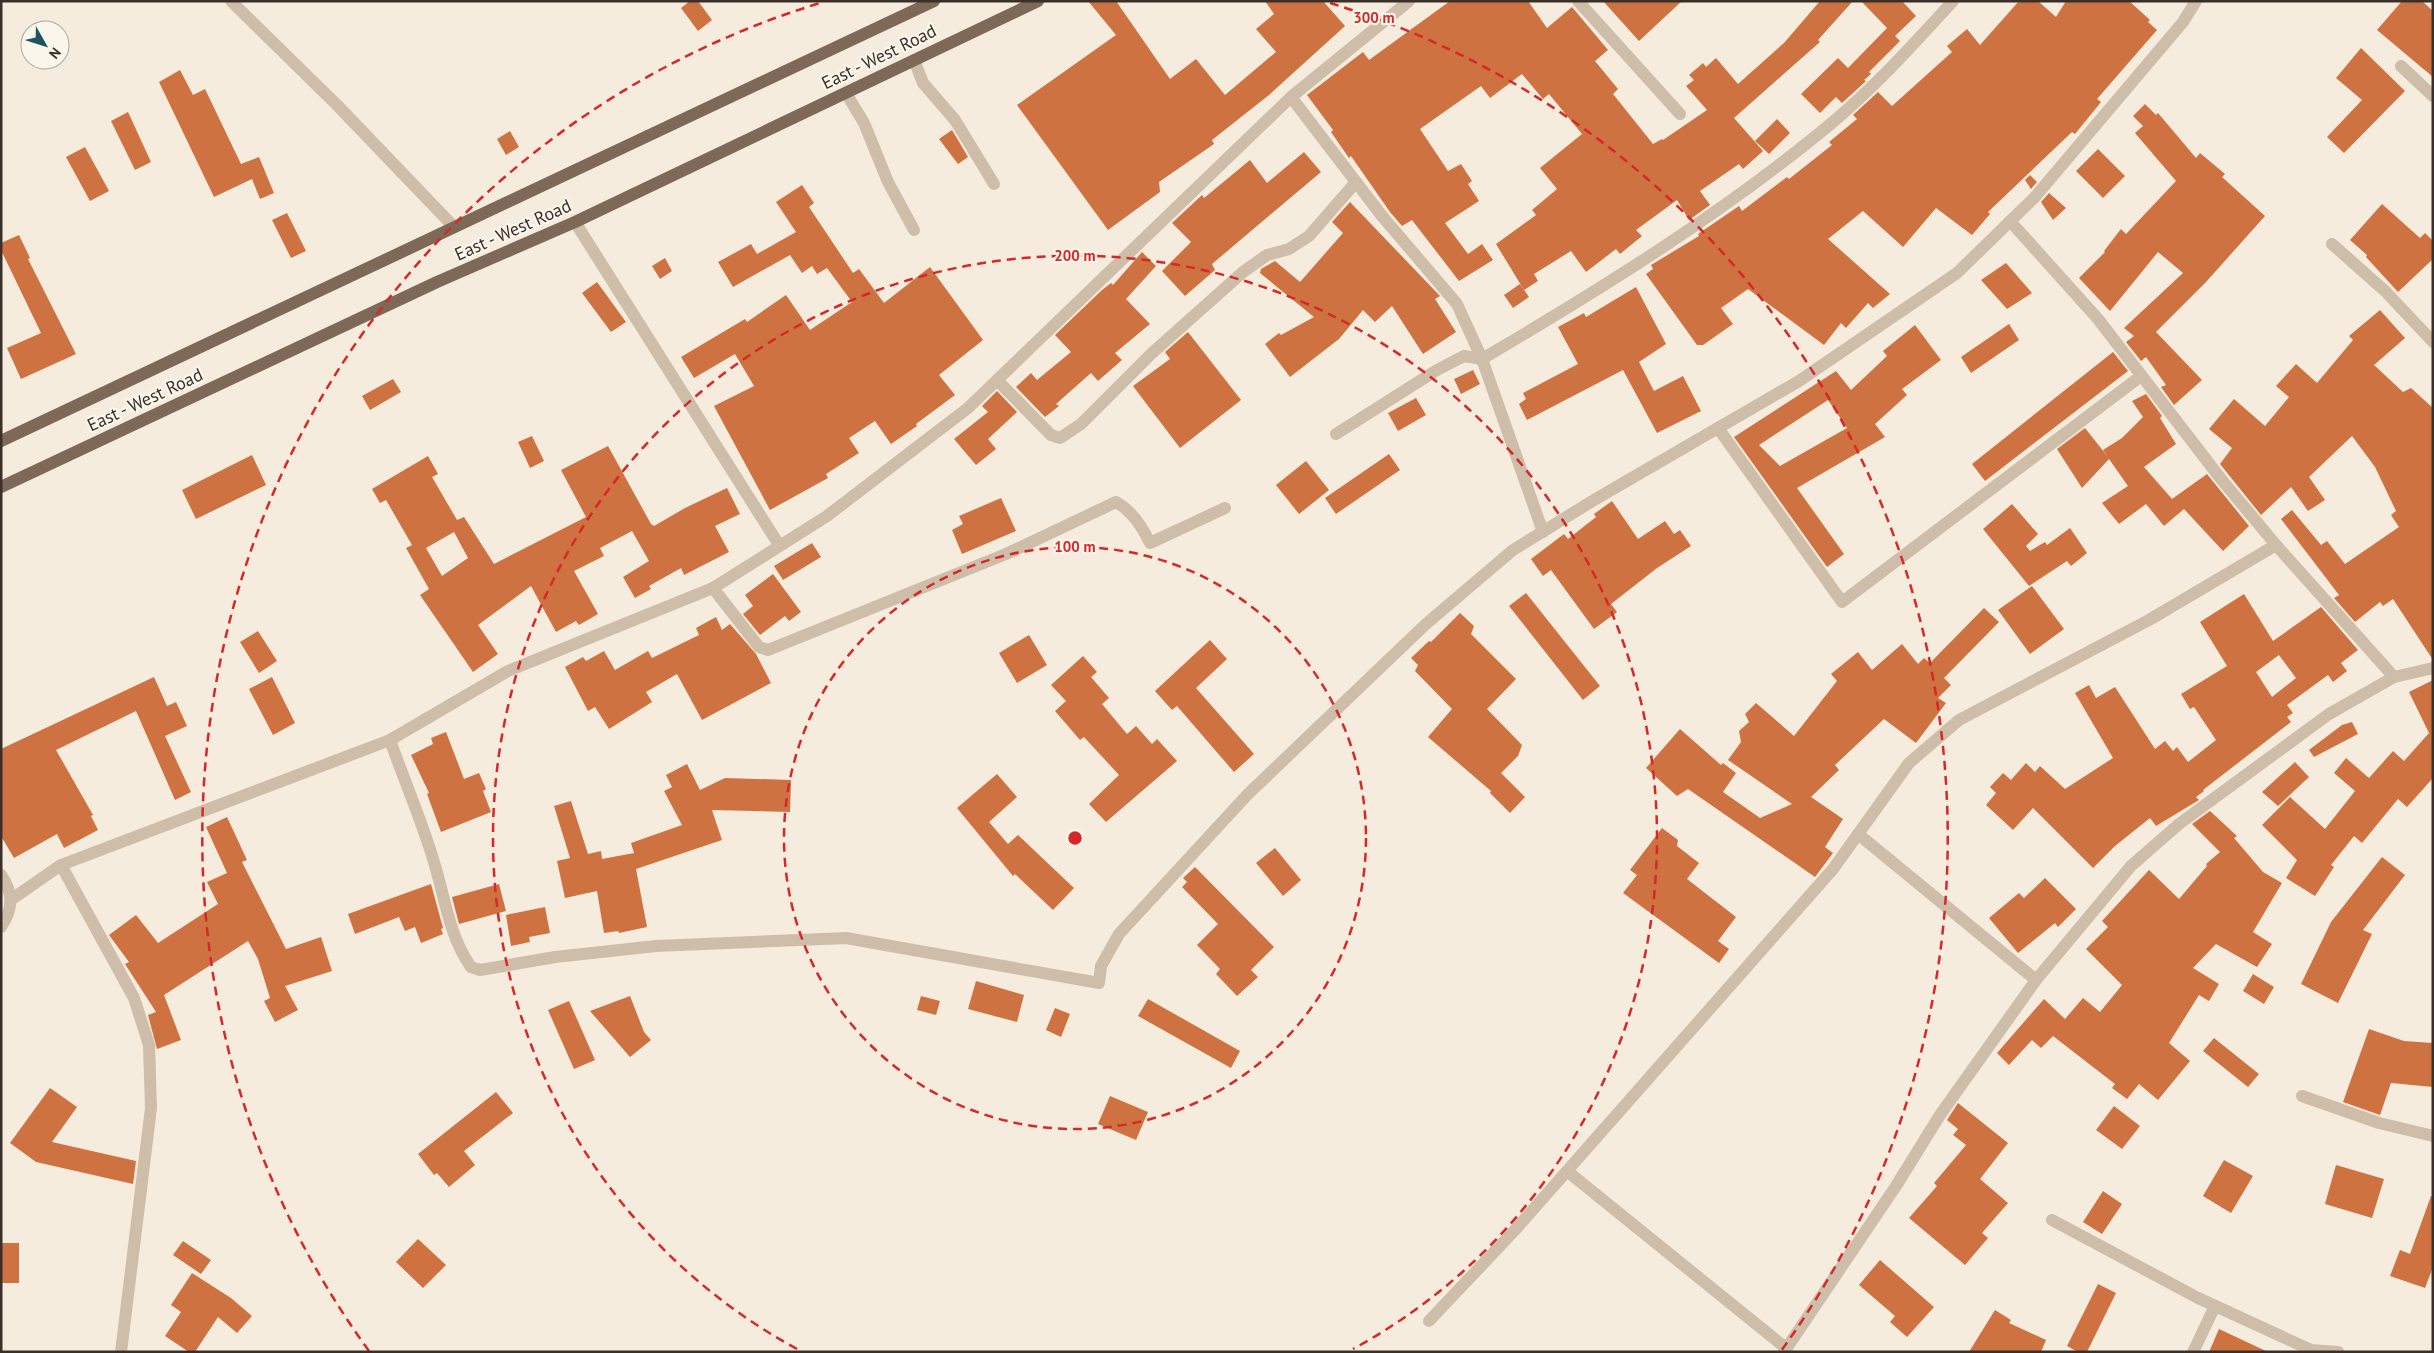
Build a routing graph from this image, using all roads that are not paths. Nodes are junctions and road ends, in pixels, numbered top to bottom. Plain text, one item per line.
1 (230, 1) edge
2 (934, 1) edge
3 (1038, 1) edge
4 (1409, 1) edge
5 (1578, 1) edge
6 (1953, 1) edge
7 (2196, 1) edge
8 (914, 60) junction
9 (2401, 66) dead end
10 (846, 93) junction
11 (2433, 96) edge
12 (1291, 97) junction
13 (1680, 114) dead end
14 (1356, 182) junction
15 (994, 184) dead end
16 (2010, 221) junction
17 (575, 222) junction
18 (454, 227) junction
19 (914, 230) dead end
20 (2332, 244) dead end
21 (2433, 342) edge
22 (1482, 358) junction
23 (2142, 376) junction
24 (998, 381) junction
25 (1718, 428) junction
26 (1336, 434) dead end
27 (1, 441) edge
28 (1, 487) edge
29 (1225, 508) dead end
30 (1542, 532) junction
31 (779, 545) junction
32 (2276, 545) junction
33 (712, 588) junction
34 (2433, 668) edge
35 (2394, 677) junction
36 (390, 740) junction
37 (1858, 834) junction
38 (61, 865) junction
39 (1, 875) edge
40 (12, 899) junction
41 (1, 928) edge
42 (2036, 980) junction
43 (2302, 1096) dead end
44 (2433, 1136) edge
45 (1567, 1171) junction
46 (2052, 1220) dead end
47 (2215, 1306) junction
48 (1429, 1321) dead end
49 (1785, 1350) edge
50 (121, 1352) edge
51 (2193, 1352) edge
52 (2338, 1352) edge

1 - 18 street
2 - 18 main road, East - West Road
3 - 8 main road, East - West Road
4 - 12 street
5 - 13 street
6 - 22 street
7 - 16 street
8 - 10 main road, East - West Road
8 - 15 street
9 - 11 street
10 - 17 main road, East - West Road
10 - 19 street
12 - 14 street
12 - 24 street
14 - 22 street
14 - 24 street
16 - 23 street
16 - 25 street
17 - 28 main road, East - West Road
17 - 31 street
18 - 27 main road, East - West Road
20 - 21 street
22 - 26 street
22 - 30 street
23 - 25 street
23 - 32 street
24 - 31 street
25 - 30 street
29 - 33 street
30 - 36 street
31 - 33 street
32 - 35 street
32 - 37 street
33 - 36 street
34 - 35 street
35 - 42 street
36 - 38 street
37 - 42 street
37 - 45 street
38 - 40 street
38 - 50 street
39 - 40 street
40 - 41 street
42 - 49 street
43 - 44 street
45 - 48 street
45 - 49 street
46 - 47 street
47 - 51 street
47 - 52 street

